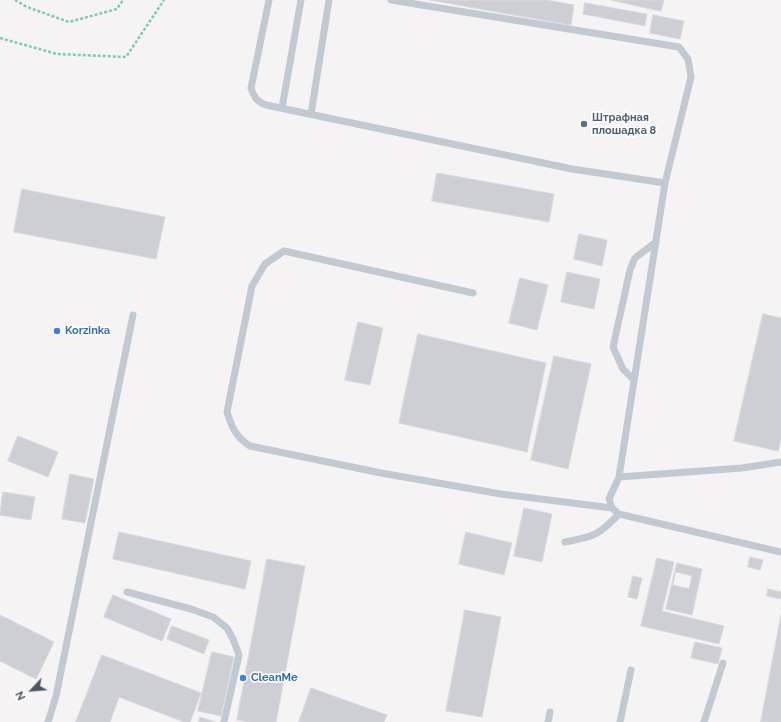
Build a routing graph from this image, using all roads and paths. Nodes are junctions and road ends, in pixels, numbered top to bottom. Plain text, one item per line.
1 (15, 0) edge
2 (123, 0) edge
3 (164, 0) edge
4 (269, 0) edge
5 (301, 0) edge
6 (329, 0) edge
7 (391, 0) edge
8 (0, 38) edge
9 (282, 108) junction
10 (311, 114) junction
11 (665, 183) junction
12 (656, 242) junction
13 (473, 293) dead end
14 (133, 315) dead end
15 (634, 380) junction
16 (781, 462) edge
17 (619, 477) junction
18 (612, 508) junction
19 (619, 514) junction
20 (565, 542) dead end
21 (781, 552) edge
22 (127, 592) dead end
23 (723, 663) dead end
24 (631, 670) dead end
25 (550, 712) dead end
26 (48, 722) edge
27 (224, 722) edge
28 (548, 722) edge
29 (620, 722) edge
30 (704, 722) edge

1 - 2 path
3 - 8 path
4 - 9 lane
5 - 9 lane
6 - 10 lane
7 - 11 lane
9 - 10 lane
10 - 11 lane
11 - 12 lane
12 - 15 lane
12 - 15 lane
13 - 18 lane
14 - 26 lane
15 - 17 lane
16 - 17 lane
17 - 18 lane
18 - 19 lane
19 - 20 lane
19 - 21 lane
22 - 27 lane
23 - 30 lane
24 - 29 lane
25 - 28 lane

